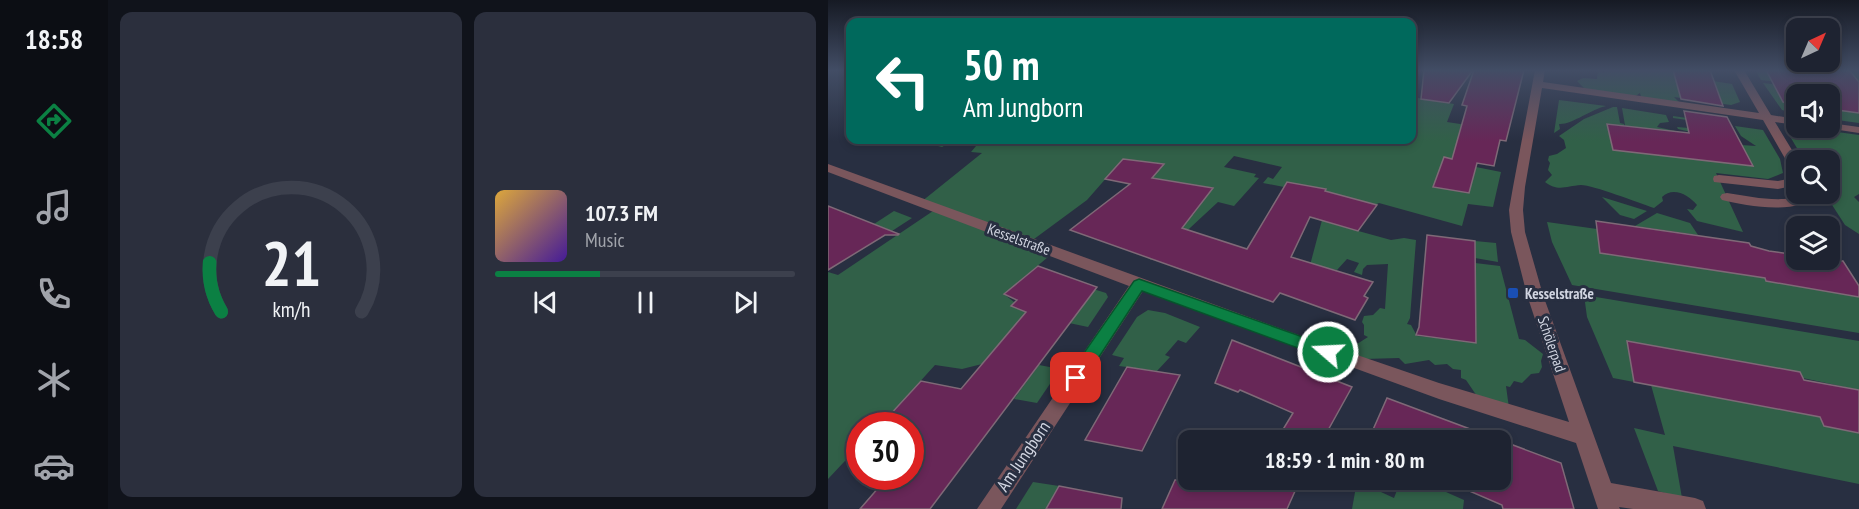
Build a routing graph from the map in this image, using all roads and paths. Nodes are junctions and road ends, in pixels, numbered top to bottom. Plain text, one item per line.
1 (1536, 94) edge
2 (1632, 94) edge
3 (1753, 94) edge
4 (1767, 118) junction
5 (1786, 121) edge
6 (1840, 127) edge
7 (1859, 130) edge
8 (1786, 150) edge
9 (828, 168) edge
10 (1719, 179) dead end
11 (1786, 184) edge
12 (1726, 197) dead end
13 (1786, 202) edge
14 (1139, 284) junction
15 (1584, 436) junction
16 (1607, 501) edge
17 (988, 509) edge
18 (1695, 509) edge

1 - 15 street, Schölerpad
2 - 4 street
3 - 4 street
4 - 5 street
4 - 8 street
6 - 7 street
9 - 14 street, Kesselstraße
10 - 11 street
12 - 13 street
14 - 15 street, Kesselstraße
14 - 17 street, Am Jungborn
15 - 16 street, Schölerpad
16 - 18 street

